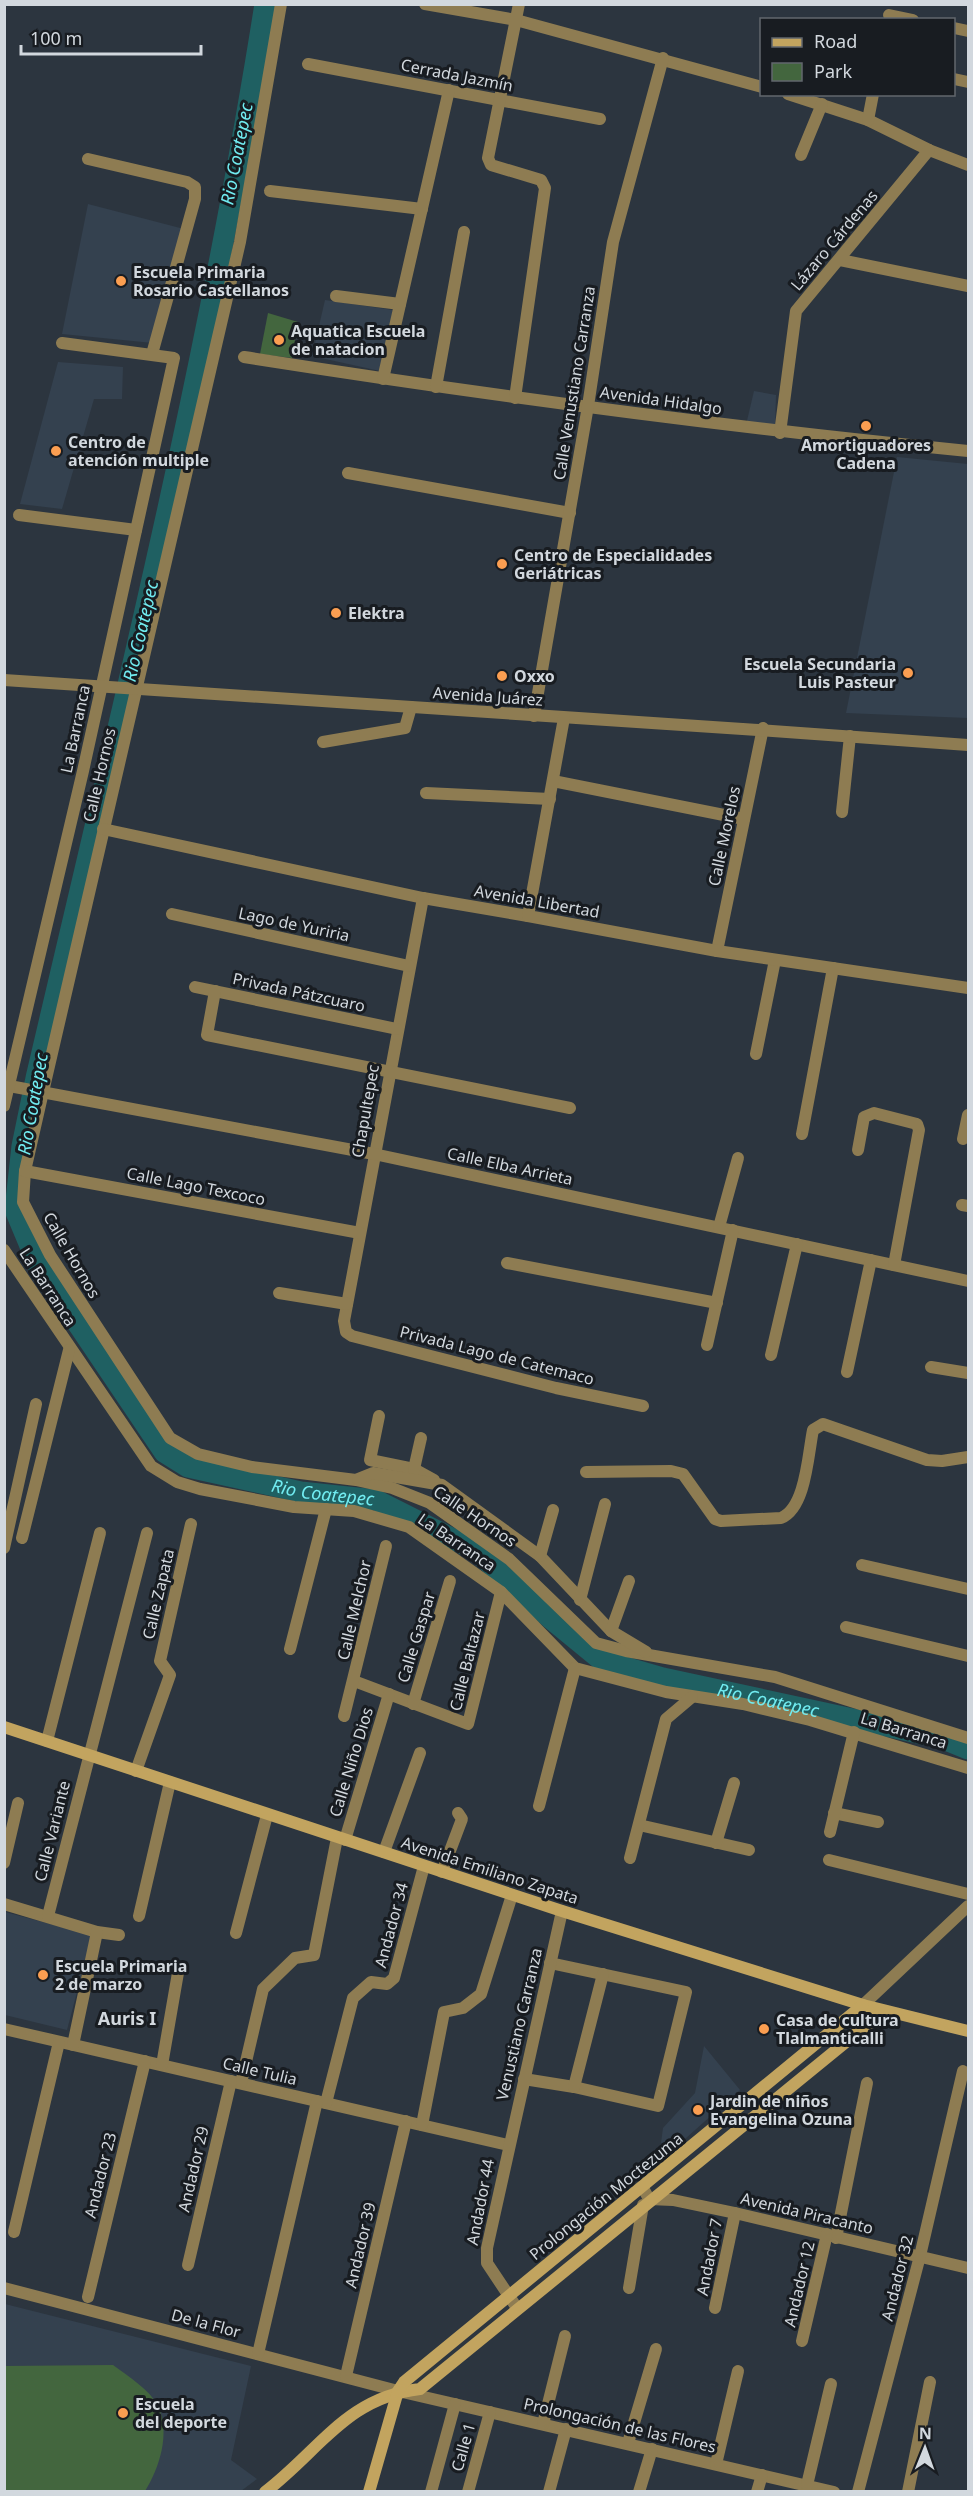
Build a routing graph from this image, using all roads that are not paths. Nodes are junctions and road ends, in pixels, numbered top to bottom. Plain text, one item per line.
1 (281, 4) edge
2 (425, 4) edge
3 (519, 4) edge
4 (890, 13) edge
5 (906, 18) edge
6 (516, 20) junction
7 (663, 58) junction
8 (308, 64) dead end
9 (760, 86) edge
10 (449, 90) junction
11 (796, 96) edge
12 (873, 96) edge
13 (500, 100) junction
14 (822, 104) junction
15 (600, 119) dead end
16 (868, 120) junction
17 (928, 150) junction
18 (801, 155) dead end
19 (88, 159) dead end
20 (969, 165) edge
21 (270, 191) dead end
22 (422, 209) junction
23 (464, 232) dead end
24 (840, 260) junction
25 (969, 286) edge
26 (336, 296) dead end
27 (400, 304) junction
28 (62, 343) dead end
29 (152, 354) junction
30 (244, 357) dead end
31 (383, 379) junction
32 (436, 387) junction
33 (514, 398) junction
34 (588, 406) junction
35 (780, 433) junction
36 (969, 451) edge
37 (348, 473) dead end
38 (570, 513) junction
39 (19, 515) dead end
40 (136, 530) junction
41 (4, 680) edge
42 (107, 685) junction
43 (134, 687) junction
44 (411, 707) junction
45 (534, 716) junction
46 (564, 718) junction
47 (763, 728) junction
48 (850, 736) junction
49 (323, 742) dead end
50 (969, 746) edge
51 (553, 781) junction
52 (426, 793) dead end
53 (550, 799) junction
54 (842, 812) dead end
55 (744, 819) junction
56 (103, 829) junction
57 (423, 897) junction
58 (171, 915) dead end
59 (528, 916) junction
60 (717, 951) junction
61 (775, 960) junction
62 (409, 966) junction
63 (833, 968) junction
64 (195, 987) dead end
65 (969, 988) edge
66 (215, 991) junction
67 (397, 1029) junction
68 (756, 1054) dead end
69 (389, 1070) junction
70 (8, 1086) edge
71 (41, 1092) junction
72 (4, 1106) edge
73 (570, 1108) dead end
74 (969, 1115) edge
75 (802, 1134) dead end
76 (963, 1139) dead end
77 (858, 1150) dead end
78 (374, 1154) junction
79 (738, 1158) dead end
80 (25, 1171) junction
81 (719, 1227) junction
82 (733, 1230) junction
83 (360, 1233) junction
84 (797, 1244) junction
85 (4, 1250) edge
86 (871, 1260) junction
87 (507, 1263) dead end
88 (894, 1264) junction
89 (969, 1281) edge
90 (279, 1293) dead end
91 (717, 1303) junction
92 (347, 1304) junction
93 (346, 1332) joint
94 (707, 1345) dead end
95 (69, 1350) junction
96 (771, 1354) dead end
97 (931, 1367) dead end
98 (847, 1372) dead end
99 (969, 1373) edge
100 (36, 1404) dead end
101 (643, 1406) dead end
102 (379, 1416) dead end
103 (421, 1438) dead end
104 (969, 1457) edge
105 (414, 1469) junction
106 (586, 1472) dead end
107 (356, 1480) junction
108 (442, 1485) junction
109 (605, 1504) dead end
110 (326, 1509) junction
111 (553, 1510) dead end
112 (191, 1524) dead end
113 (100, 1533) dead end
114 (147, 1533) dead end
115 (22, 1538) dead end
116 (386, 1546) dead end
117 (4, 1548) edge
118 (540, 1556) junction
119 (862, 1564) dead end
120 (450, 1581) dead end
121 (629, 1581) dead end
122 (969, 1589) edge
123 (501, 1592) junction
124 (580, 1600) junction
125 (846, 1626) dead end
126 (611, 1631) junction
127 (290, 1649) dead end
128 (650, 1655) junction
129 (969, 1656) edge
130 (575, 1668) junction
131 (354, 1681) junction
132 (389, 1694) junction
133 (692, 1697) junction
134 (413, 1704) junction
135 (344, 1716) dead end
136 (4, 1727) edge
137 (854, 1732) junction
138 (969, 1738) edge
139 (47, 1741) junction
140 (420, 1753) dead end
141 (88, 1755) junction
142 (969, 1768) edge
143 (136, 1771) junction
144 (170, 1782) junction
145 (734, 1783) dead end
146 (18, 1803) dead end
147 (539, 1806) dead end
148 (458, 1813) dead end
149 (834, 1813) junction
150 (267, 1815) junction
151 (878, 1822) dead end
152 (639, 1825) junction
153 (830, 1832) dead end
154 (341, 1839) junction
155 (716, 1843) junction
156 (749, 1850) dead end
157 (384, 1852) junction
158 (630, 1857) dead end
159 (829, 1860) dead end
160 (4, 1863) edge
161 (424, 1866) junction
162 (442, 1872) junction
163 (969, 1894) edge
164 (512, 1895) junction
165 (4, 1904) edge
166 (969, 1906) edge
167 (562, 1911) junction
168 (48, 1916) junction
169 (140, 1916) dead end
170 (97, 1932) junction
171 (236, 1933) dead end
172 (119, 1935) dead end
173 (550, 1963) junction
174 (179, 1967) dead end
175 (603, 1974) junction
176 (863, 2005) junction
177 (884, 2011) junction
178 (4, 2029) edge
179 (969, 2031) edge
180 (59, 2042) junction
181 (72, 2045) junction
182 (145, 2061) junction
183 (162, 2065) junction
184 (963, 2071) dead end
185 (524, 2079) junction
186 (236, 2082) junction
187 (867, 2083) dead end
188 (574, 2087) junction
189 (321, 2102) junction
190 (406, 2121) junction
191 (422, 2124) junction
192 (508, 2145) junction
193 (645, 2197) junction
194 (735, 2213) junction
195 (14, 2232) dead end
196 (832, 2236) junction
197 (920, 2256) junction
198 (188, 2265) dead end
199 (969, 2268) edge
200 (4, 2288) edge
201 (629, 2288) dead end
202 (507, 2296) junction
203 (88, 2297) dead end
204 (517, 2308) junction
205 (716, 2308) dead end
206 (566, 2336) dead end
207 (802, 2341) dead end
208 (656, 2349) dead end
209 (258, 2354) junction
210 (738, 2371) dead end
211 (346, 2376) junction
212 (930, 2382) dead end
213 (831, 2384) dead end
214 (398, 2391) junction
215 (455, 2404) junction
216 (490, 2412) junction
217 (543, 2424) junction
218 (566, 2429) junction
219 (628, 2443) junction
220 (651, 2449) junction
221 (716, 2464) junction
222 (762, 2475) junction
223 (807, 2485) junction
224 (265, 2492) edge
225 (369, 2492) edge
226 (431, 2492) edge
227 (468, 2492) edge
228 (549, 2492) edge
229 (639, 2492) edge
230 (758, 2492) edge
231 (834, 2492) edge
232 (858, 2492) edge
233 (908, 2492) edge

1 - 43 street, Calle Hornos
2 - 6 street
3 - 6 street
4 - 5 street
6 - 7 street
6 - 13 street
7 - 9 street
7 - 34 street, Calle Venustiano Carranza
8 - 10 street, Cerrada Jazmín
10 - 13 street, Cerrada Jazmín
10 - 22 street
11 - 14 street
12 - 16 street
13 - 15 street, Cerrada Jazmín
13 - 33 street
14 - 16 street
14 - 18 street
16 - 17 street
17 - 20 street
17 - 24 street, Lázaro Cárdenas
19 - 29 street
21 - 22 street
22 - 27 street
23 - 32 street
24 - 25 street
24 - 35 street, Lázaro Cárdenas
26 - 27 street
27 - 31 street
28 - 29 street
29 - 40 street, La Barranca
30 - 31 street, Avenida Hidalgo
31 - 32 street, Avenida Hidalgo
32 - 33 street, Avenida Hidalgo
33 - 34 street, Avenida Hidalgo
34 - 35 street, Avenida Hidalgo
34 - 38 street, Calle Venustiano Carranza
35 - 36 street, Avenida Hidalgo
37 - 38 street
38 - 45 street, Calle Venustiano Carranza
39 - 40 street
40 - 42 street, La Barranca
41 - 42 street, Avenida Juárez
42 - 43 street, Avenida Juárez
42 - 70 street, La Barranca
43 - 44 street, Avenida Juárez
43 - 56 street, Calle Hornos
44 - 45 street, Avenida Juárez
44 - 49 street
45 - 46 street, Avenida Juárez
46 - 47 street, Avenida Juárez
46 - 51 street
47 - 48 street, Avenida Juárez
47 - 55 street, Calle Morelos
48 - 50 street, Avenida Juárez
48 - 54 street
51 - 53 street
51 - 55 street
52 - 53 street
53 - 59 street
55 - 60 street, Calle Morelos
56 - 57 street, Avenida Libertad
56 - 71 street, Calle Hornos
57 - 59 street, Avenida Libertad
57 - 62 street, Chapultepec
58 - 62 street, Lago de Yuriria
59 - 60 street, Avenida Libertad
60 - 61 street, Avenida Libertad
61 - 63 street, Avenida Libertad
61 - 68 street
62 - 67 street, Chapultepec
63 - 65 street, Avenida Libertad
63 - 75 street
64 - 66 street, Privada Pátzcuaro
66 - 67 street, Privada Pátzcuaro
66 - 69 street
67 - 69 street, Chapultepec
69 - 73 street
69 - 78 street, Chapultepec
70 - 71 street, Calle Elba Arrieta
70 - 72 street, La Barranca
71 - 78 street, Calle Elba Arrieta
71 - 80 street, Calle Hornos
74 - 76 street
77 - 88 street
78 - 81 street, Calle Elba Arrieta
78 - 83 street, Chapultepec
79 - 81 street
80 - 83 street, Calle Lago Texcoco
80 - 107 street, Calle Hornos
81 - 82 street, Calle Elba Arrieta
82 - 84 street, Calle Elba Arrieta
82 - 91 street
83 - 92 street, Chapultepec
84 - 86 street, Calle Elba Arrieta
84 - 96 street
85 - 95 street, La Barranca
86 - 88 street, Calle Elba Arrieta
86 - 98 street
87 - 91 street
88 - 89 street, Calle Elba Arrieta
90 - 92 street
91 - 94 street
92 - 93 street, Chapultepec
93 - 101 street, Privada Lago de Catemaco
95 - 110 street, La Barranca
95 - 115 street
97 - 99 street
100 - 117 street
102 - 105 street
103 - 105 street
104 - 106 street
105 - 108 street
107 - 108 street
107 - 128 street, Calle Hornos
108 - 118 street
109 - 124 street
110 - 123 street, La Barranca
110 - 127 street
111 - 118 street
112 - 143 street, Calle Zapata
113 - 139 street
114 - 141 street, Calle Variante
116 - 131 street, Calle Melchor
118 - 124 street
119 - 122 street
120 - 134 street, Calle Gaspar
121 - 126 street
123 - 130 street, La Barranca
123 - 134 street, Calle Baltazar
124 - 126 street
125 - 129 street
126 - 128 street
128 - 138 street, Calle Hornos
130 - 133 street, La Barranca
130 - 147 street
131 - 132 street, Calle Baltazar
131 - 135 street, Calle Melchor
132 - 134 street, Calle Baltazar
132 - 154 street, Calle Niño Dios
133 - 137 street, La Barranca
133 - 152 street
136 - 139 main road, Avenida Emiliano Zapata
137 - 142 street, La Barranca
137 - 149 street
139 - 141 main road, Avenida Emiliano Zapata
140 - 157 street
141 - 143 main road, Avenida Emiliano Zapata
141 - 168 street, Calle Variante
143 - 144 main road, Avenida Emiliano Zapata
144 - 150 main road, Avenida Emiliano Zapata
144 - 169 street
145 - 155 street
146 - 160 street
148 - 162 street
149 - 151 street
149 - 153 street
150 - 154 main road, Avenida Emiliano Zapata
150 - 171 street
152 - 155 street
152 - 158 street
154 - 157 main road, Avenida Emiliano Zapata
154 - 186 street, Calle Niño Dios
155 - 156 street
157 - 161 main road, Avenida Emiliano Zapata
159 - 163 street
161 - 162 main road, Avenida Emiliano Zapata
161 - 189 street, Andador 34
162 - 164 main road, Avenida Emiliano Zapata
164 - 167 main road, Avenida Emiliano Zapata
164 - 191 street
165 - 168 street
166 - 176 street, Prolongación Moctezuma
167 - 173 street, Venustiano Carranza
167 - 176 main road, Avenida Emiliano Zapata
168 - 170 street
170 - 172 street
170 - 181 street
173 - 175 street
173 - 185 street, Venustiano Carranza
174 - 183 street
175 - 188 street
175 - 188 street
176 - 177 main road, Avenida Emiliano Zapata
176 - 193 main road, Prolongación Moctezuma
177 - 179 main road, Avenida Emiliano Zapata
177 - 193 main road, Prolongación Moctezuma
178 - 180 street, Calle Tulia
180 - 181 street, Calle Tulia
180 - 195 street
181 - 182 street, Calle Tulia
182 - 183 street, Calle Tulia
182 - 203 street, Andador 23
183 - 186 street, Calle Tulia
184 - 197 street, Andador 32
185 - 188 street
185 - 192 street, Venustiano Carranza
186 - 189 street, Calle Tulia
186 - 198 street, Andador 29
187 - 196 street, Andador 12
189 - 190 street, Calle Tulia
189 - 209 street, Andador 34
190 - 191 street, Calle Tulia
190 - 211 street, Andador 39
191 - 192 street, Calle Tulia
192 - 202 street, Andador 44
193 - 194 street, Avenida Piracanto
193 - 201 street
193 - 202 main road, Prolongación Moctezuma
193 - 204 main road, Prolongación Moctezuma
194 - 196 street, Avenida Piracanto
194 - 205 street, Andador 7
196 - 197 street, Avenida Piracanto
196 - 207 street, Andador 12
197 - 199 street, Avenida Piracanto
197 - 232 street, Andador 32
200 - 209 street, De la Flor
202 - 204 street, Andador 44
202 - 214 main road, Prolongación Moctezuma
204 - 214 main road, Prolongación Moctezuma
206 - 217 street
208 - 219 street
209 - 211 street, De la Flor
210 - 221 street
211 - 214 street, De la Flor
212 - 233 street
213 - 223 street
214 - 215 street, Prolongación de las Flores
214 - 224 main road
214 - 225 main road, Prolongación Moctezuma
215 - 216 street, Prolongación de las Flores
215 - 226 street
216 - 217 street, Prolongación de las Flores
216 - 227 street, Calle 1
217 - 218 street, Prolongación de las Flores
218 - 219 street, Prolongación de las Flores
218 - 228 street
219 - 220 street, Prolongación de las Flores
220 - 221 street, Prolongación de las Flores
220 - 229 street
221 - 222 street, Prolongación de las Flores
222 - 223 street, Prolongación de las Flores
222 - 230 street
223 - 231 street, Prolongación de las Flores

